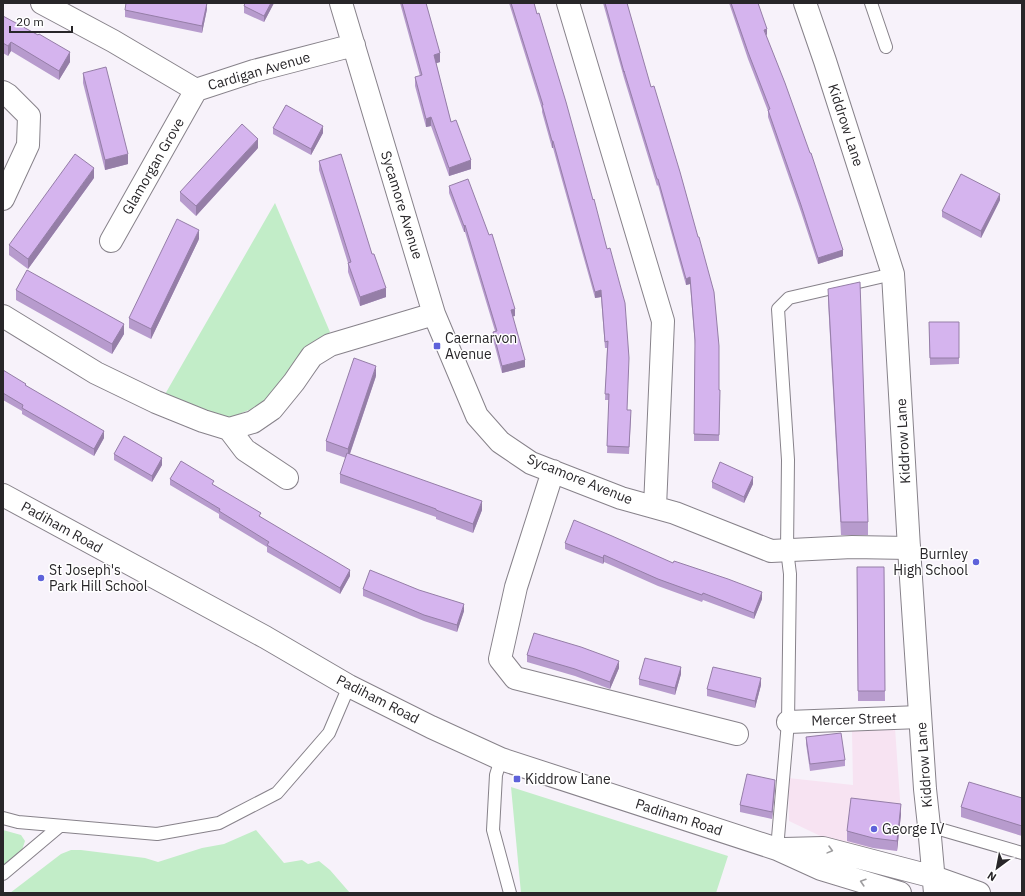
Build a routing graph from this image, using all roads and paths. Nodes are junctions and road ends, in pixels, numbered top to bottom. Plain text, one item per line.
1 (42, 3) edge
2 (341, 3) edge
3 (568, 3) edge
4 (805, 3) edge
5 (871, 3) edge
6 (354, 45) junction
7 (886, 48) dead end
8 (196, 90) junction
9 (3, 92) edge
10 (3, 199) edge
11 (111, 241) dead end
12 (893, 274) junction
13 (434, 314) junction
14 (3, 316) edge
15 (229, 429) junction
16 (553, 471) junction
17 (287, 478) dead end
18 (3, 495) edge
19 (655, 507) junction
20 (909, 548) junction
21 (787, 550) junction
22 (349, 686) junction
23 (920, 717) junction
24 (788, 722) junction
25 (737, 734) dead end
26 (501, 759) junction
27 (3, 818) edge
28 (60, 826) junction
29 (930, 826) junction
30 (777, 849) junction
31 (1022, 853) edge
32 (3, 874) edge
33 (934, 885) edge
34 (510, 893) edge
35 (900, 893) edge
36 (979, 893) edge

1 - 8 street, Cardigan Avenue
2 - 6 street, Sycamore Avenue
3 - 19 street
4 - 12 street, Kiddrow Lane
5 - 7 lane
6 - 8 street, Cardigan Avenue
6 - 13 street, Sycamore Avenue
8 - 11 street, Glamorgan Grove
9 - 10 street
12 - 20 street, Kiddrow Lane
12 - 21 lane
13 - 15 street
13 - 16 street, Sycamore Avenue
14 - 15 street
15 - 17 street
16 - 19 street, Sycamore Avenue
16 - 25 street
18 - 22 street, Padiham Road
19 - 21 street, Sycamore Avenue
20 - 21 street, Sycamore Avenue
20 - 23 street, Kiddrow Lane
21 - 24 lane
22 - 26 street, Padiham Road
22 - 28 lane
23 - 24 street, Mercer Street
23 - 29 street, Kiddrow Lane
24 - 30 lane
26 - 30 street, Padiham Road
26 - 34 lane
27 - 28 lane
28 - 32 lane
29 - 31 lane
29 - 33 street, Kiddrow Lane
30 -> 33 street, Padiham Road
35 -> 30 street, Padiham Road
33 - 36 street, Padiham Road

